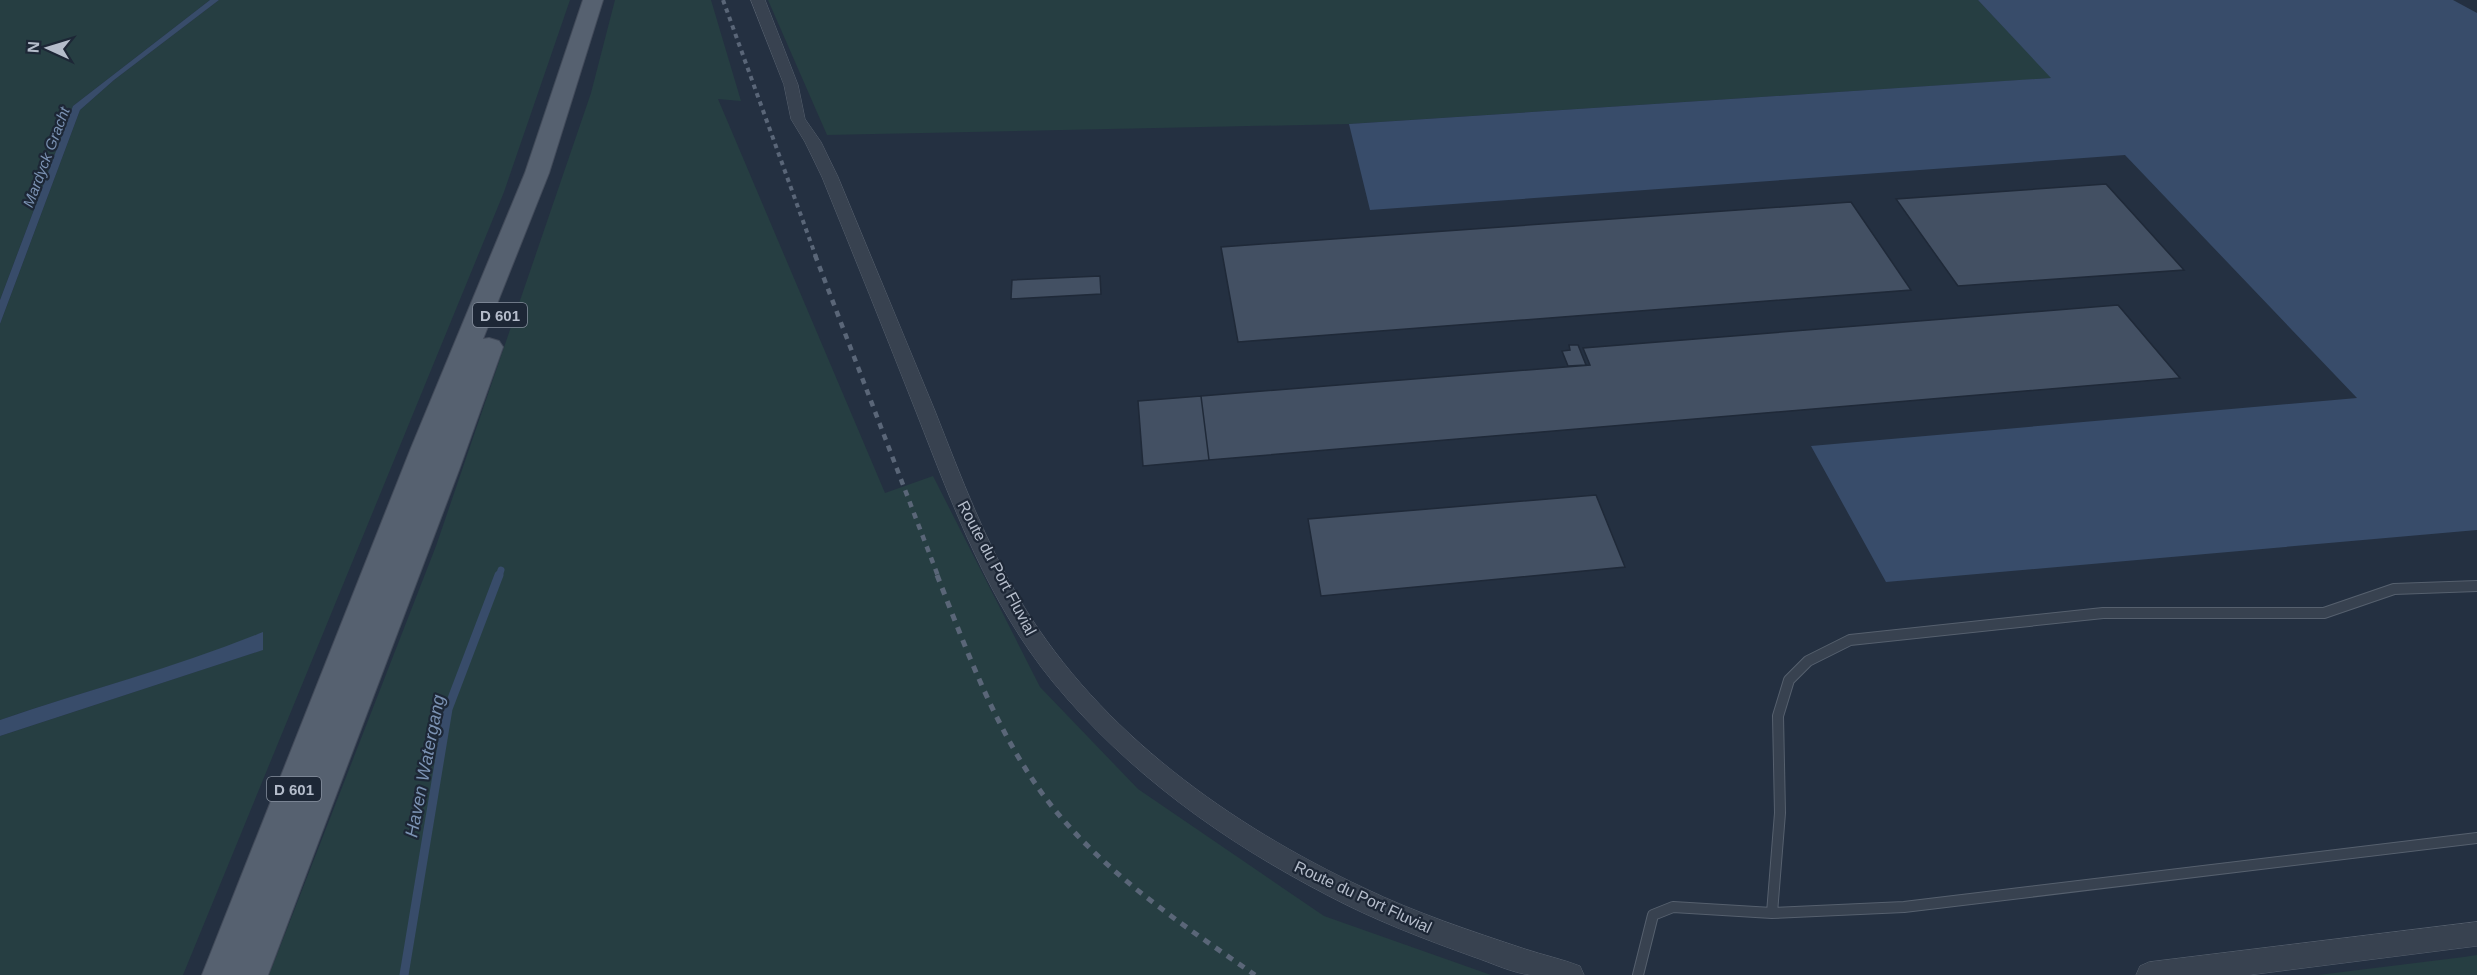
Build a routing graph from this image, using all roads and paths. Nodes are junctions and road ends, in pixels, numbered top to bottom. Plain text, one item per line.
1 (593, 0) edge
2 (605, 0) edge
3 (758, 0) edge
4 (2477, 586) edge
5 (2477, 838) edge
6 (1772, 913) junction
7 (2477, 934) edge
8 (222, 975) edge
9 (248, 975) edge
10 (1571, 975) edge
11 (1638, 975) edge
12 (2149, 975) edge

1 - 8 main road, D 601
2 - 9 main road, D 601
3 - 10 street, Route du Port Fluvial
4 - 6 lane
5 - 6 lane
6 - 11 lane
7 - 12 street

